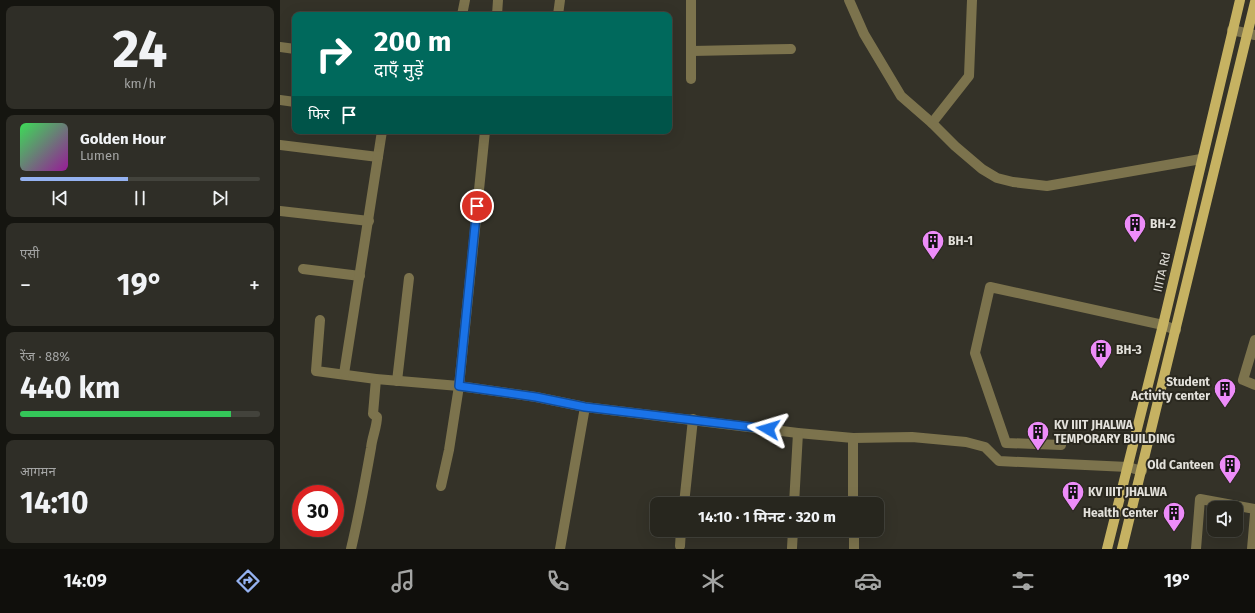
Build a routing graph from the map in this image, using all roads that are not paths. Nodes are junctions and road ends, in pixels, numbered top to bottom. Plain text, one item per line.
1 (465, 0) edge
2 (498, 0) edge
3 (560, 0) edge
4 (691, 0) edge
5 (849, 0) edge
6 (972, 0) edge
7 (1240, 0) edge
8 (1255, 2) edge
9 (463, 12) edge
10 (497, 12) edge
11 (558, 12) edge
12 (1232, 30) junction
13 (1251, 34) edge
14 (280, 47) edge
15 (292, 49) edge
16 (790, 49) dead end
17 (692, 51) junction
18 (691, 79) dead end
19 (280, 100) edge
20 (292, 102) edge
21 (932, 122) junction
22 (382, 134) edge
23 (485, 134) edge
24 (280, 145) edge
25 (378, 156) junction
26 (1200, 162) junction
27 (1214, 169) junction
28 (280, 211) edge
29 (369, 221) junction
30 (303, 270) dead end
31 (360, 276) junction
32 (409, 278) dead end
33 (320, 320) dead end
34 (1163, 325) junction
35 (1176, 330) junction
36 (1255, 340) edge
37 (344, 374) junction
38 (376, 379) junction
39 (397, 381) junction
40 (1255, 385) edge
41 (459, 386) junction
42 (585, 407) junction
43 (693, 419) junction
44 (798, 433) junction
45 (853, 438) junction
46 (1061, 445) dead end
47 (1128, 467) junction
48 (1142, 471) junction
49 (441, 486) dead end
50 (685, 497) edge
51 (794, 497) edge
52 (854, 497) edge
53 (1255, 509) edge
54 (1255, 514) edge
55 (681, 537) edge
56 (793, 537) edge
57 (854, 537) edge
58 (680, 546) dead end
59 (792, 548) edge
60 (350, 549) edge
61 (560, 549) edge
62 (854, 549) edge
63 (1107, 549) edge
64 (1122, 549) edge
65 (1196, 549) edge
66 (1252, 549) edge

1 - 9 street
2 - 10 street
3 - 11 street
4 - 17 street
5 - 21 street
6 - 21 street
7 - 12 main road, IIITA Rd
8 - 13 main road
12 - 13 street
12 - 26 main road, IIITA Rd
13 - 27 main road
14 - 15 street
16 - 17 street
17 - 18 street
19 - 20 street
21 - 26 street
22 - 25 street
23 - 41 street
24 - 25 street
25 - 29 street
26 - 27 street
26 - 34 main road, IIITA Rd
27 - 35 main road
28 - 29 street
29 - 31 street
30 - 31 street
31 - 37 street
32 - 39 street
33 - 37 street
34 - 35 street
34 - 46 street
34 - 47 main road, IIITA Rd
35 - 48 main road
36 - 40 street
37 - 38 street
38 - 39 street
38 - 60 street
39 - 41 street
41 - 42 street
41 - 49 street
42 - 43 street
42 - 61 street
43 - 44 street
43 - 50 street
44 - 45 street
44 - 51 street
45 - 47 street
45 - 52 street
47 - 48 street
47 - 63 main road, IIITA Rd
48 - 64 main road
53 - 65 street
54 - 66 street
55 - 58 street
56 - 59 street
57 - 62 street

